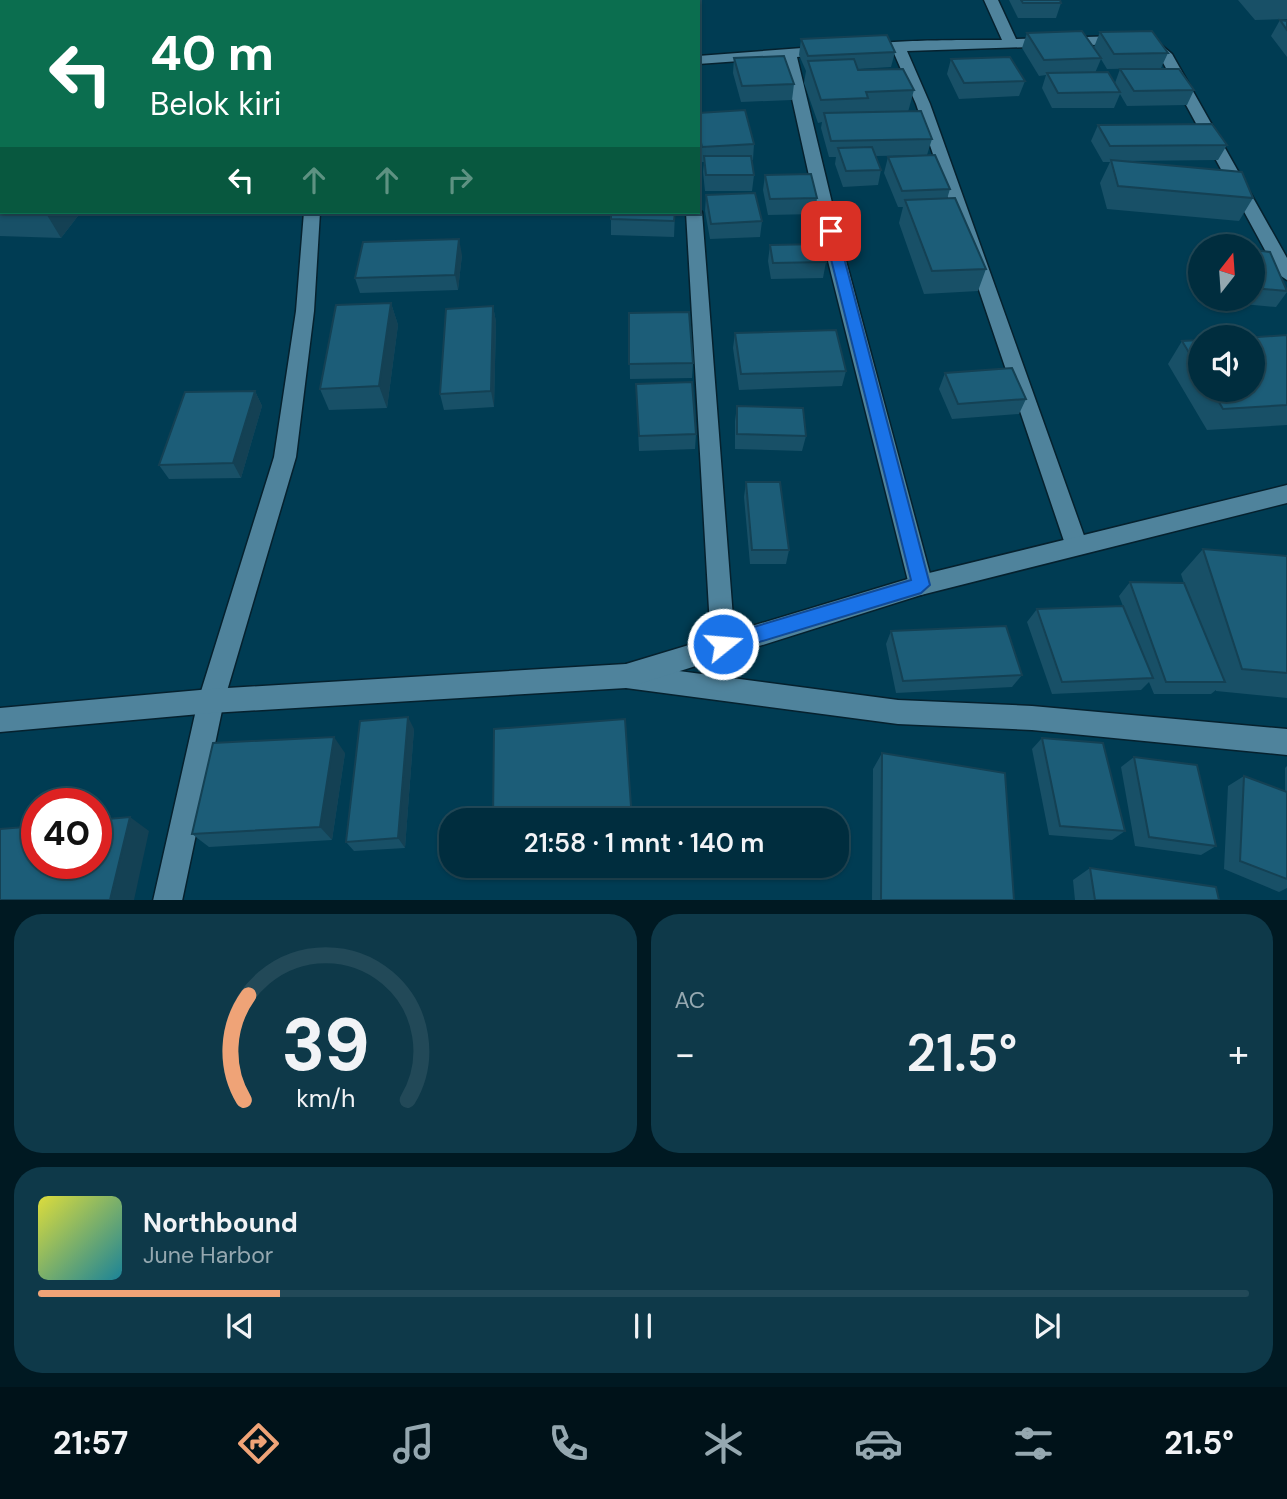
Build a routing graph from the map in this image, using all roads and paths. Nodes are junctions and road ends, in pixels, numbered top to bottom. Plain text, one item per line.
1 (991, 0) edge
2 (1010, 41) junction
3 (897, 46) junction
4 (789, 53) junction
5 (700, 60) edge
6 (313, 214) edge
7 (694, 214) edge
8 (1287, 274) edge
9 (1287, 494) edge
10 (1076, 544) junction
11 (921, 585) junction
12 (723, 644) junction
13 (626, 676) junction
14 (211, 701) junction
15 (0, 720) edge
16 (1287, 742) edge
17 (167, 900) edge

1 - 2 street
2 - 3 street
2 - 8 street
3 - 4 street
3 - 10 street
4 - 5 street
4 - 11 street
6 - 14 street
7 - 12 street
9 - 10 street
10 - 11 street
11 - 12 street
12 - 13 street
13 - 14 street
13 - 16 street
14 - 15 street
14 - 17 street

